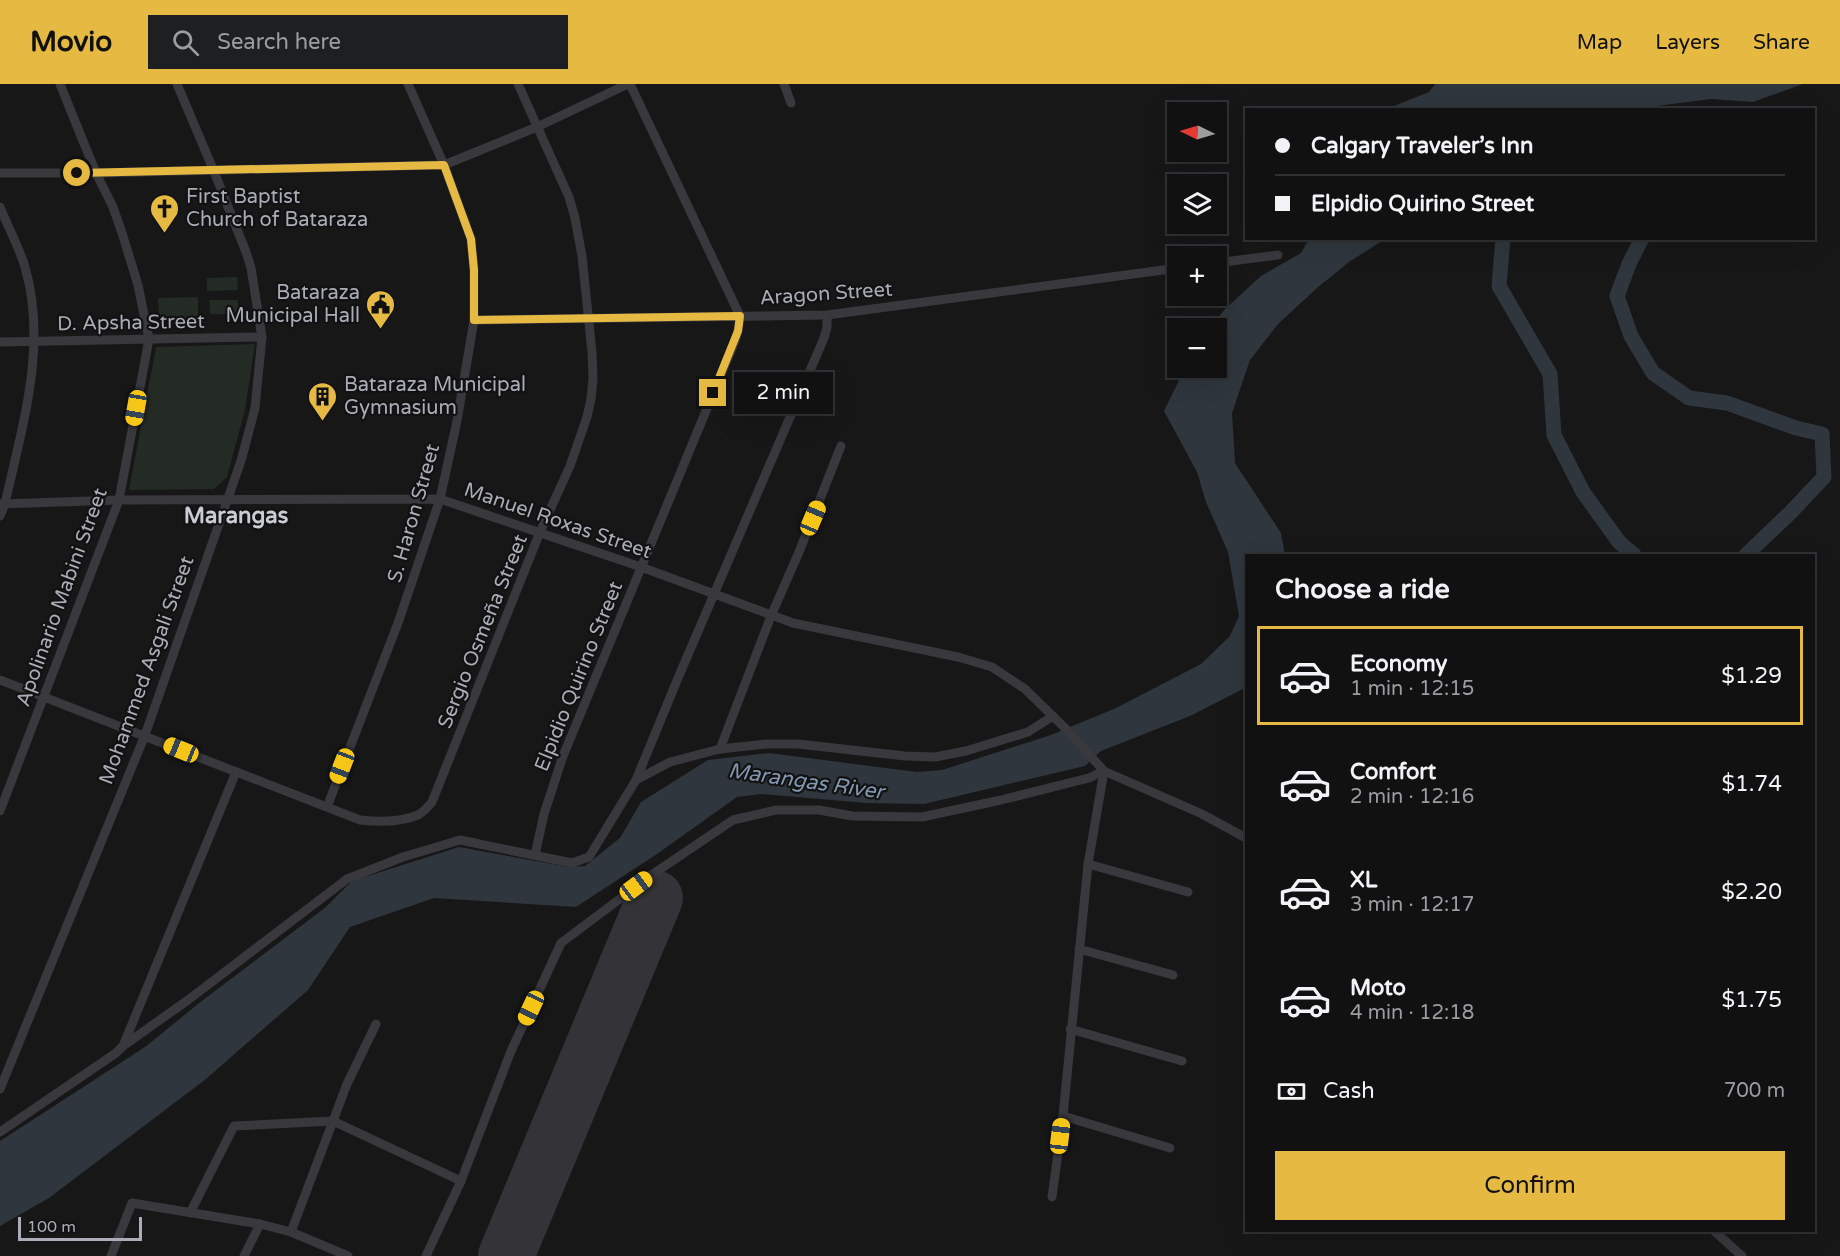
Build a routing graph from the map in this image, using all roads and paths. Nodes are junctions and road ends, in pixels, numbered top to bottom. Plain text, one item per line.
1 (60, 84) edge
2 (177, 84) edge
3 (408, 84) edge
4 (518, 84) edge
5 (629, 84) edge
6 (784, 84) edge
7 (791, 103) dead end
8 (537, 127) junction
9 (444, 165) junction
10 (213, 169) junction
11 (0, 173) edge
12 (96, 173) junction
13 (0, 207) edge
14 (1278, 255) dead end
15 (1227, 262) edge
16 (1167, 269) edge
17 (827, 315) junction
18 (740, 316) junction
19 (589, 317) junction
20 (474, 320) junction
21 (262, 337) junction
22 (149, 339) junction
23 (0, 342) edge
24 (34, 342) junction
25 (841, 446) dead end
26 (440, 499) junction
27 (119, 500) junction
28 (226, 500) junction
29 (2, 504) edge
30 (0, 516) edge
31 (540, 532) junction
32 (641, 567) junction
33 (713, 595) junction
34 (771, 616) junction
35 (0, 680) edge
36 (44, 696) junction
37 (1053, 716) junction
38 (144, 735) junction
39 (720, 749) junction
40 (1104, 771) junction
41 (236, 772) junction
42 (636, 780) junction
43 (327, 807) junction
44 (0, 811) edge
45 (1245, 837) edge
46 (534, 855) junction
47 (1088, 864) junction
48 (1188, 892) dead end
49 (1079, 949) junction
50 (1173, 975) dead end
51 (376, 1024) dead end
52 (1070, 1029) junction
53 (123, 1046) junction
54 (1182, 1061) dead end
55 (0, 1089) edge
56 (1063, 1116) junction
57 (333, 1121) junction
58 (0, 1132) edge
59 (1170, 1148) dead end
60 (461, 1181) junction
61 (1052, 1197) dead end
62 (190, 1212) junction
63 (260, 1224) junction
64 (291, 1232) junction
65 (1715, 1232) edge
66 (111, 1256) edge
67 (244, 1256) edge
68 (348, 1256) edge
69 (426, 1256) edge
70 (1742, 1256) edge

1 - 12 street, Apolinario Mabini Street
2 - 10 street, Mohammed Asgali Street
3 - 9 street, S. Haron Street
4 - 8 street, Sergio Osmeña Street
5 - 8 street
5 - 18 street
6 - 7 street
8 - 9 street
8 - 19 street, Sergio Osmeña Street
9 - 10 street
9 - 20 street, S. Haron Street
10 - 12 street
10 - 21 street, Mohammed Asgali Street
11 - 12 street
12 - 22 street, Apolinario Mabini Street
13 - 24 street
14 - 15 street
16 - 17 street, Aragon Street
17 - 18 street, Aragon Street
17 - 33 street
18 - 19 street, Aragon Street
18 - 32 street, Elpidio Quirino Street
19 - 20 street, Aragon Street
19 - 31 street, Sergio Osmeña Street
20 - 26 street, S. Haron Street
21 - 22 street, D. Apsha Street
21 - 28 street, Mohammed Asgali Street
22 - 24 street, D. Apsha Street
22 - 27 street, Apolinario Mabini Street
23 - 24 street, D. Apsha Street
24 - 29 street
25 - 34 street
26 - 28 street, Manuel Roxas Street
26 - 31 street, Manuel Roxas Street
26 - 43 street, S. Haron Street
27 - 28 street, Manuel Roxas Street
27 - 29 street, Manuel Roxas Street
27 - 36 street, Apolinario Mabini Street
28 - 38 street, Mohammed Asgali Street
29 - 30 street
31 - 32 street, Manuel Roxas Street
31 - 43 street, Sergio Osmeña Street
32 - 33 street, Manuel Roxas Street
32 - 46 street, Elpidio Quirino Street
33 - 34 street, Manuel Roxas Street
33 - 42 street
34 - 37 street, Manuel Roxas Street
34 - 39 street
35 - 36 street
36 - 38 street
36 - 44 street, Apolinario Mabini Street
37 - 39 street
37 - 40 street, Manuel Roxas Street
38 - 41 street
38 - 55 street, Mohammed Asgali Street
39 - 42 street
40 - 45 street
40 - 47 street
40 - 60 street
41 - 43 street
41 - 53 street
42 - 46 street
46 - 53 street
47 - 48 street
47 - 49 street
49 - 50 street
49 - 52 street
51 - 57 street
52 - 54 street
52 - 56 street
53 - 58 street
56 - 59 street
56 - 61 street
57 - 60 street
57 - 62 street
57 - 64 street
60 - 69 street
62 - 63 street
62 - 66 street
63 - 64 street
63 - 67 street
64 - 68 street
65 - 70 street

